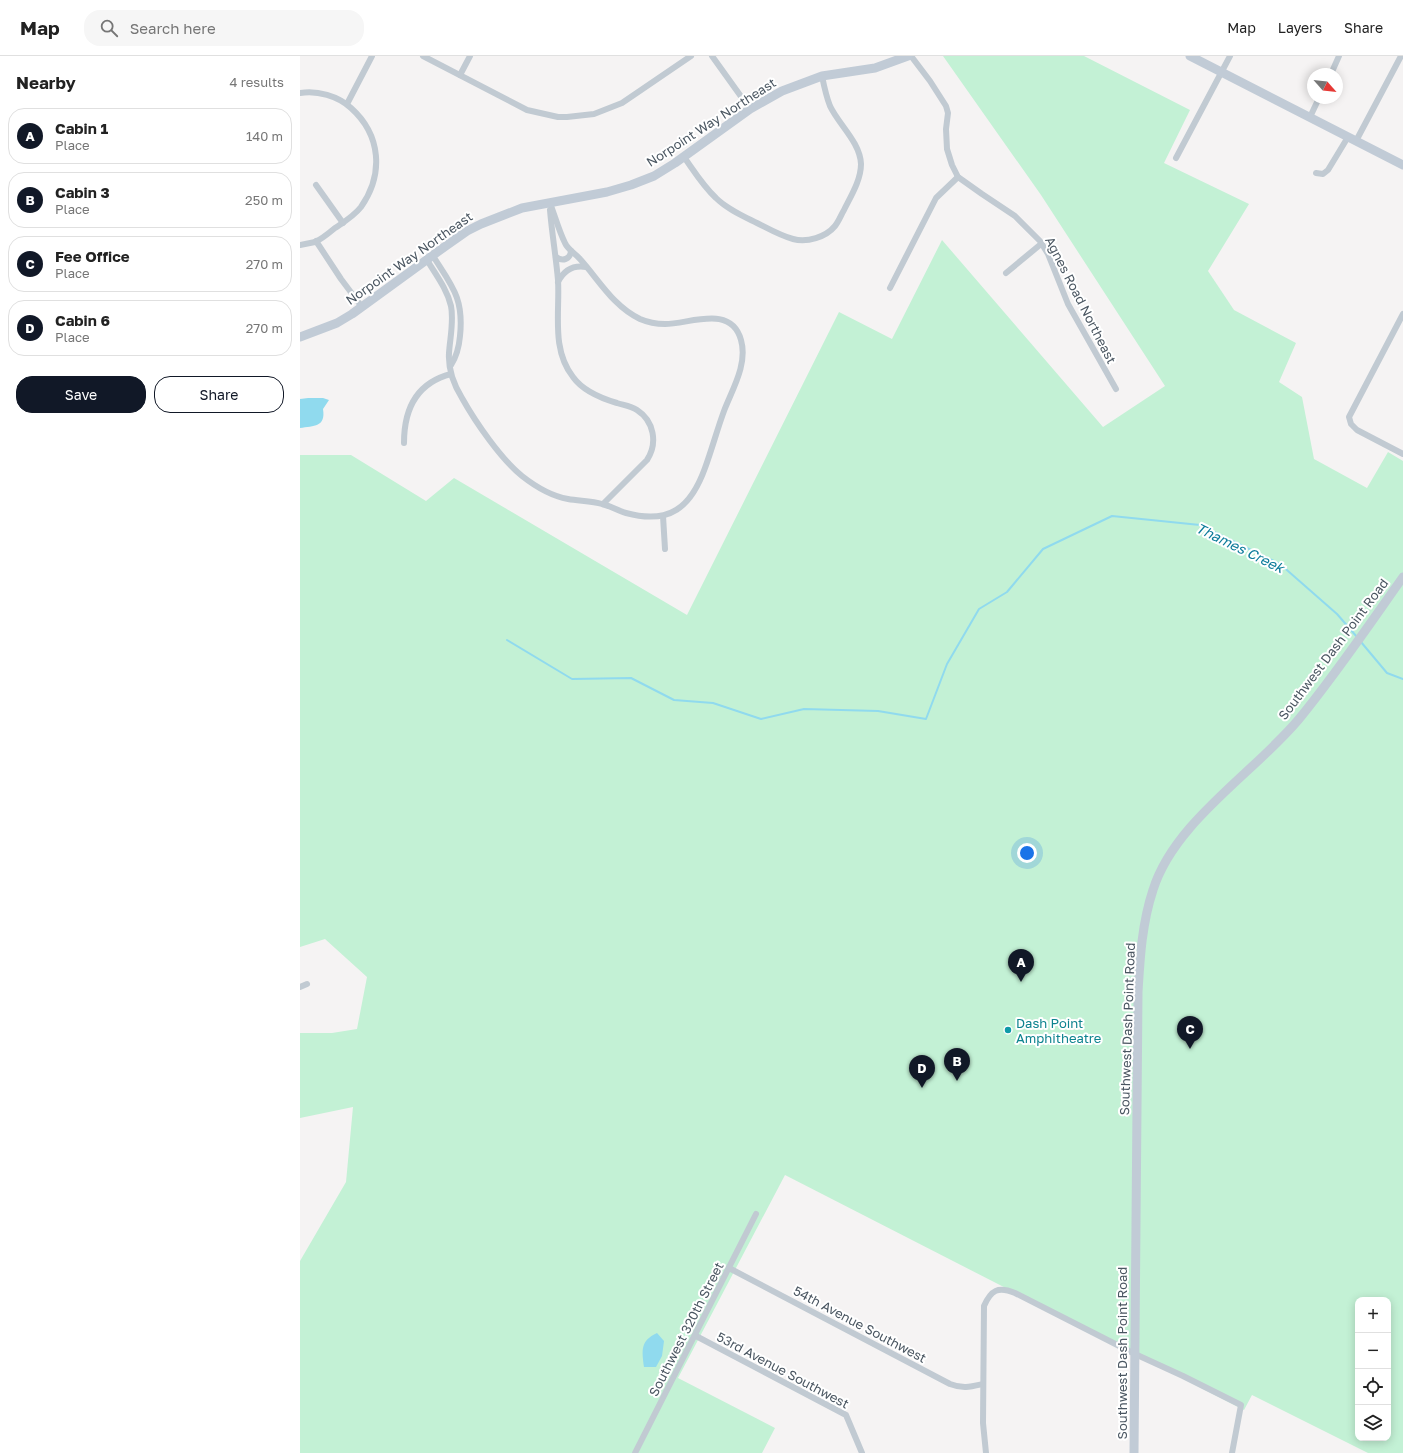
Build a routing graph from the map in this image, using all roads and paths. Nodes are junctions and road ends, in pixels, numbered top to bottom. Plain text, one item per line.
1 (372, 56) edge
2 (423, 56) edge
3 (470, 56) edge
4 (691, 56) edge
5 (712, 56) edge
6 (909, 56) edge
7 (1190, 56) edge
8 (1230, 56) edge
9 (1339, 56) edge
10 (1401, 56) edge
11 (1333, 68) edge
12 (1221, 72) junction
13 (460, 76) junction
14 (822, 76) junction
15 (300, 93) edge
16 (347, 104) junction
17 (1316, 104) edge
18 (750, 109) junction
19 (1310, 117) junction
20 (1352, 139) junction
21 (684, 157) junction
22 (1176, 158) dead end
23 (1403, 165) edge
24 (1316, 173) dead end
25 (958, 177) junction
26 (316, 185) dead end
27 (550, 203) junction
28 (343, 223) junction
29 (316, 241) junction
30 (1041, 244) junction
31 (300, 245) edge
32 (571, 251) junction
33 (556, 257) junction
34 (430, 258) junction
35 (586, 267) junction
36 (1006, 273) dead end
37 (558, 283) junction
38 (890, 288) dead end
39 (362, 307) junction
40 (1403, 314) edge
41 (300, 337) edge
42 (451, 365) junction
43 (451, 374) junction
44 (1116, 389) dead end
45 (404, 443) dead end
46 (1403, 454) edge
47 (603, 504) junction
48 (662, 516) junction
49 (665, 549) dead end
50 (1403, 577) edge
51 (307, 984) dead end
52 (300, 987) edge
53 (756, 1214) dead end
54 (729, 1268) junction
55 (696, 1336) junction
56 (1135, 1354) junction
57 (983, 1384) junction
58 (635, 1453) edge
59 (862, 1453) edge
60 (986, 1453) edge
61 (1134, 1453) edge
62 (1232, 1453) edge

1 - 16 street
2 - 13 street
3 - 13 street
4 - 13 street
5 - 18 street
6 - 14 main road, Norpoint Way Northeast
6 - 25 street
7 - 12 main road
8 - 12 street
9 - 11 street
10 - 20 street
12 - 19 main road
12 - 22 street
14 - 18 main road, Norpoint Way Northeast
14 - 21 street
15 - 16 street
16 - 28 street
17 - 19 street
18 - 21 main road, Norpoint Way Northeast
19 - 20 main road
20 - 23 main road
20 - 24 street
21 - 27 main road, Norpoint Way Northeast
25 - 30 street, Agnes Road Northeast
25 - 38 street
26 - 28 street
27 - 32 street
27 - 33 street
27 - 34 main road, Norpoint Way Northeast
28 - 29 street
29 - 31 street
29 - 39 street
30 - 36 street
30 - 44 street, Agnes Road Northeast
32 - 33 street
32 - 35 street
33 - 37 street
34 - 39 main road, Norpoint Way Northeast
34 - 42 street
34 - 42 street
35 - 37 street
35 - 48 street
37 - 47 street
39 - 41 main road, Norpoint Way Northeast
40 - 46 street
42 - 43 street
43 - 45 street
43 - 47 street
47 - 48 street
48 - 49 street
50 - 56 main road, Southwest Dash Point Road
51 - 52 street
53 - 54 street, Southwest 320th Street
54 - 55 street, Southwest 320th Street
54 - 57 street, 54th Avenue Southwest
55 - 58 street, Southwest 320th Street
55 - 59 street, 53rd Avenue Southwest
56 - 57 street
56 - 61 main road, Southwest Dash Point Road
56 - 62 street
57 - 60 street

